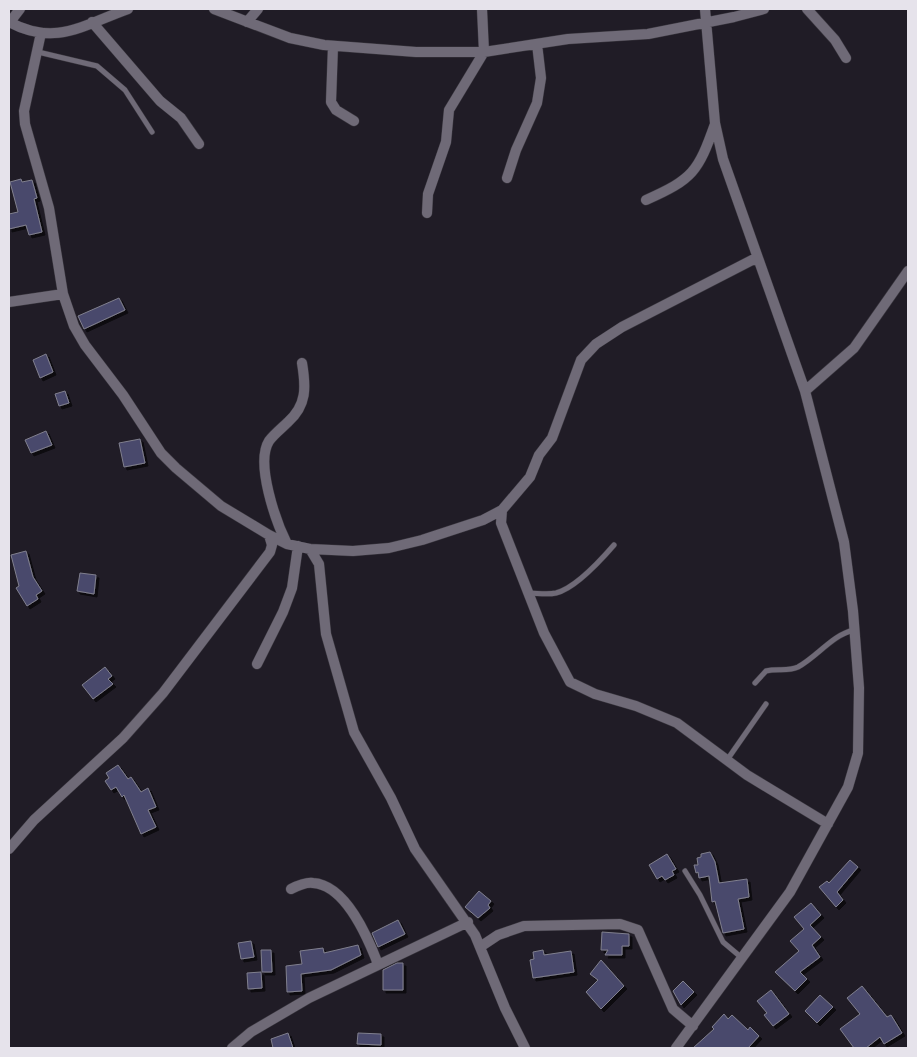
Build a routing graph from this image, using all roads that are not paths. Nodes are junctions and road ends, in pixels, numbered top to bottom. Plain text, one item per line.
1 (20, 9) edge
2 (128, 9) edge
3 (214, 9) edge
4 (258, 9) edge
5 (482, 9) edge
6 (705, 9) edge
7 (764, 9) edge
8 (806, 9) edge
9 (9, 22) edge
10 (92, 22) junction
11 (247, 22) junction
12 (706, 23) junction
13 (42, 33) junction
14 (537, 44) junction
15 (334, 46) junction
16 (38, 52) junction
17 (484, 52) junction
18 (846, 58) dead end
19 (354, 121) dead end
20 (715, 123) junction
21 (152, 132) dead end
22 (199, 144) dead end
23 (508, 178) dead end
24 (646, 200) dead end
25 (427, 213) dead end
26 (756, 258) junction
27 (908, 271) edge
28 (63, 294) junction
29 (9, 302) edge
30 (302, 363) dead end
31 (805, 391) junction
32 (502, 510) junction
33 (269, 535) junction
34 (287, 544) junction
35 (614, 545) dead end
36 (298, 546) junction
37 (310, 549) junction
38 (528, 593) junction
39 (855, 630) junction
40 (257, 664) dead end
41 (755, 683) dead end
42 (766, 704) dead end
43 (726, 760) junction
44 (828, 824) junction
45 (9, 848) edge
46 (685, 870) dead end
47 (291, 889) dead end
48 (468, 922) junction
49 (480, 947) junction
50 (743, 958) junction
51 (378, 964) junction
52 (693, 1026) junction
53 (232, 1048) edge
54 (525, 1048) edge
55 (676, 1048) edge

1 - 9 street
2 - 10 street
3 - 11 street
4 - 11 street
5 - 17 street
6 - 12 street
7 - 12 street
8 - 18 street
9 - 13 street
10 - 13 street
10 - 22 street
11 - 15 street
12 - 14 street
12 - 20 street
13 - 16 street
14 - 17 street
14 - 23 street
15 - 17 street
15 - 19 street
16 - 21 lane
16 - 28 street
17 - 25 street
20 - 24 street
20 - 26 street
26 - 31 street
26 - 32 street
27 - 31 street
28 - 29 street
28 - 33 street
30 - 34 street
31 - 39 street
32 - 37 street
32 - 38 street
33 - 34 street
33 - 45 street
34 - 36 street
35 - 38 lane
36 - 37 street
36 - 40 street
37 - 48 street
38 - 43 street
39 - 41 lane
39 - 44 street
42 - 43 lane
43 - 44 street
44 - 50 street
46 - 50 lane
47 - 51 street
48 - 49 street
48 - 51 street
49 - 52 street
49 - 54 street
50 - 52 street
51 - 53 street
52 - 55 street

